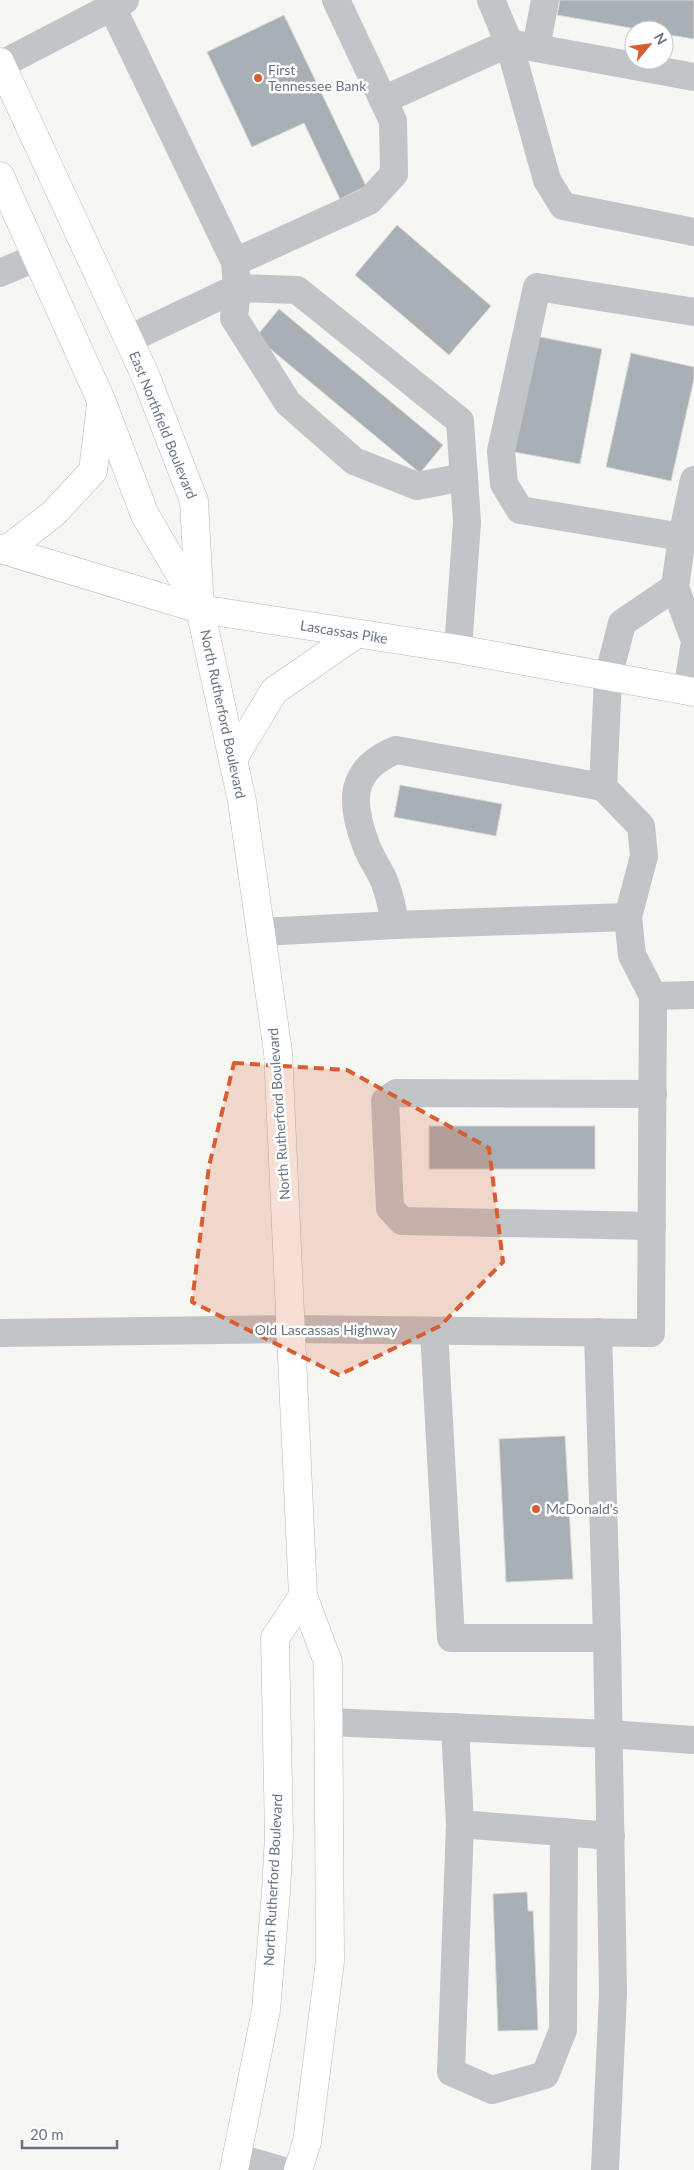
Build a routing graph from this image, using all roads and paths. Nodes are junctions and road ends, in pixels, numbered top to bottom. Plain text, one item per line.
1 (336, 0) edge
2 (491, 0) edge
3 (546, 0) edge
4 (119, 3) edge
5 (509, 43) junction
6 (536, 48) junction
7 (0, 64) edge
8 (694, 77) edge
9 (382, 100) junction
10 (0, 176) edge
11 (694, 232) edge
12 (37, 257) junction
13 (0, 273) edge
14 (236, 275) junction
15 (694, 312) edge
16 (129, 339) junction
17 (101, 400) junction
18 (464, 477) junction
19 (694, 480) edge
20 (682, 537) junction
21 (3, 550) edge
22 (675, 587) junction
23 (200, 609) junction
24 (355, 635) junction
25 (694, 638) edge
26 (694, 648) edge
27 (458, 649) junction
28 (608, 678) junction
29 (691, 691) edge
30 (233, 759) junction
31 (604, 788) junction
32 (628, 918) junction
33 (395, 925) junction
34 (261, 932) junction
35 (653, 996) junction
36 (694, 996) edge
37 (653, 1094) junction
38 (652, 1226) junction
39 (292, 1329) junction
40 (434, 1331) junction
41 (598, 1332) junction
42 (0, 1333) edge
43 (303, 1596) junction
44 (606, 1638) junction
45 (328, 1722) junction
46 (456, 1727) junction
47 (609, 1734) junction
48 (694, 1740) edge
49 (460, 1824) junction
50 (564, 1832) junction
51 (611, 1836) junction
52 (235, 2164) edge
53 (280, 2170) edge
54 (298, 2170) edge
55 (605, 2170) edge

1 - 9 street
2 - 5 street
3 - 6 street
4 - 7 street
4 - 14 street
5 - 6 street
5 - 9 street
5 - 11 street
6 - 8 street
7 - 16 main road, East Northfield Boulevard
9 - 14 street
10 - 12 main road
12 - 13 street
12 - 17 main road
14 - 16 street
14 - 18 street
14 - 18 street
15 - 20 street
16 - 23 main road, East Northfield Boulevard
17 - 21 main road
17 - 23 main road
18 - 27 street
19 - 20 street
20 - 22 street
21 - 23 main road, Lascassas Pike
22 - 25 street
22 - 28 street
23 - 24 main road, Lascassas Pike
23 - 30 main road, North Rutherford Boulevard
24 - 27 main road, Lascassas Pike
24 - 30 main road
26 - 29 street
27 - 28 main road, Lascassas Pike
28 - 29 main road, Lascassas Pike
28 - 31 street
30 - 34 main road, North Rutherford Boulevard
31 - 32 street
31 - 33 street
32 - 33 street
32 - 35 street
33 - 34 street
34 - 39 main road, North Rutherford Boulevard
35 - 36 street
35 - 37 street
37 - 38 street
37 - 38 street
38 - 41 street, Old Lascassas Highway
39 - 40 street, Old Lascassas Highway
39 - 42 street, Old Lascassas Highway
39 - 43 main road, North Rutherford Boulevard
40 - 41 street, Old Lascassas Highway
40 - 44 street
41 - 44 street
43 - 45 main road, North Rutherford Boulevard
43 - 52 main road, North Rutherford Boulevard
44 - 47 street
45 - 46 street
45 - 54 main road, North Rutherford Boulevard
46 - 47 street
46 - 49 street
47 - 48 street
47 - 51 street
49 - 50 street
49 - 50 street
50 - 51 street
51 - 55 street
52 - 53 street

